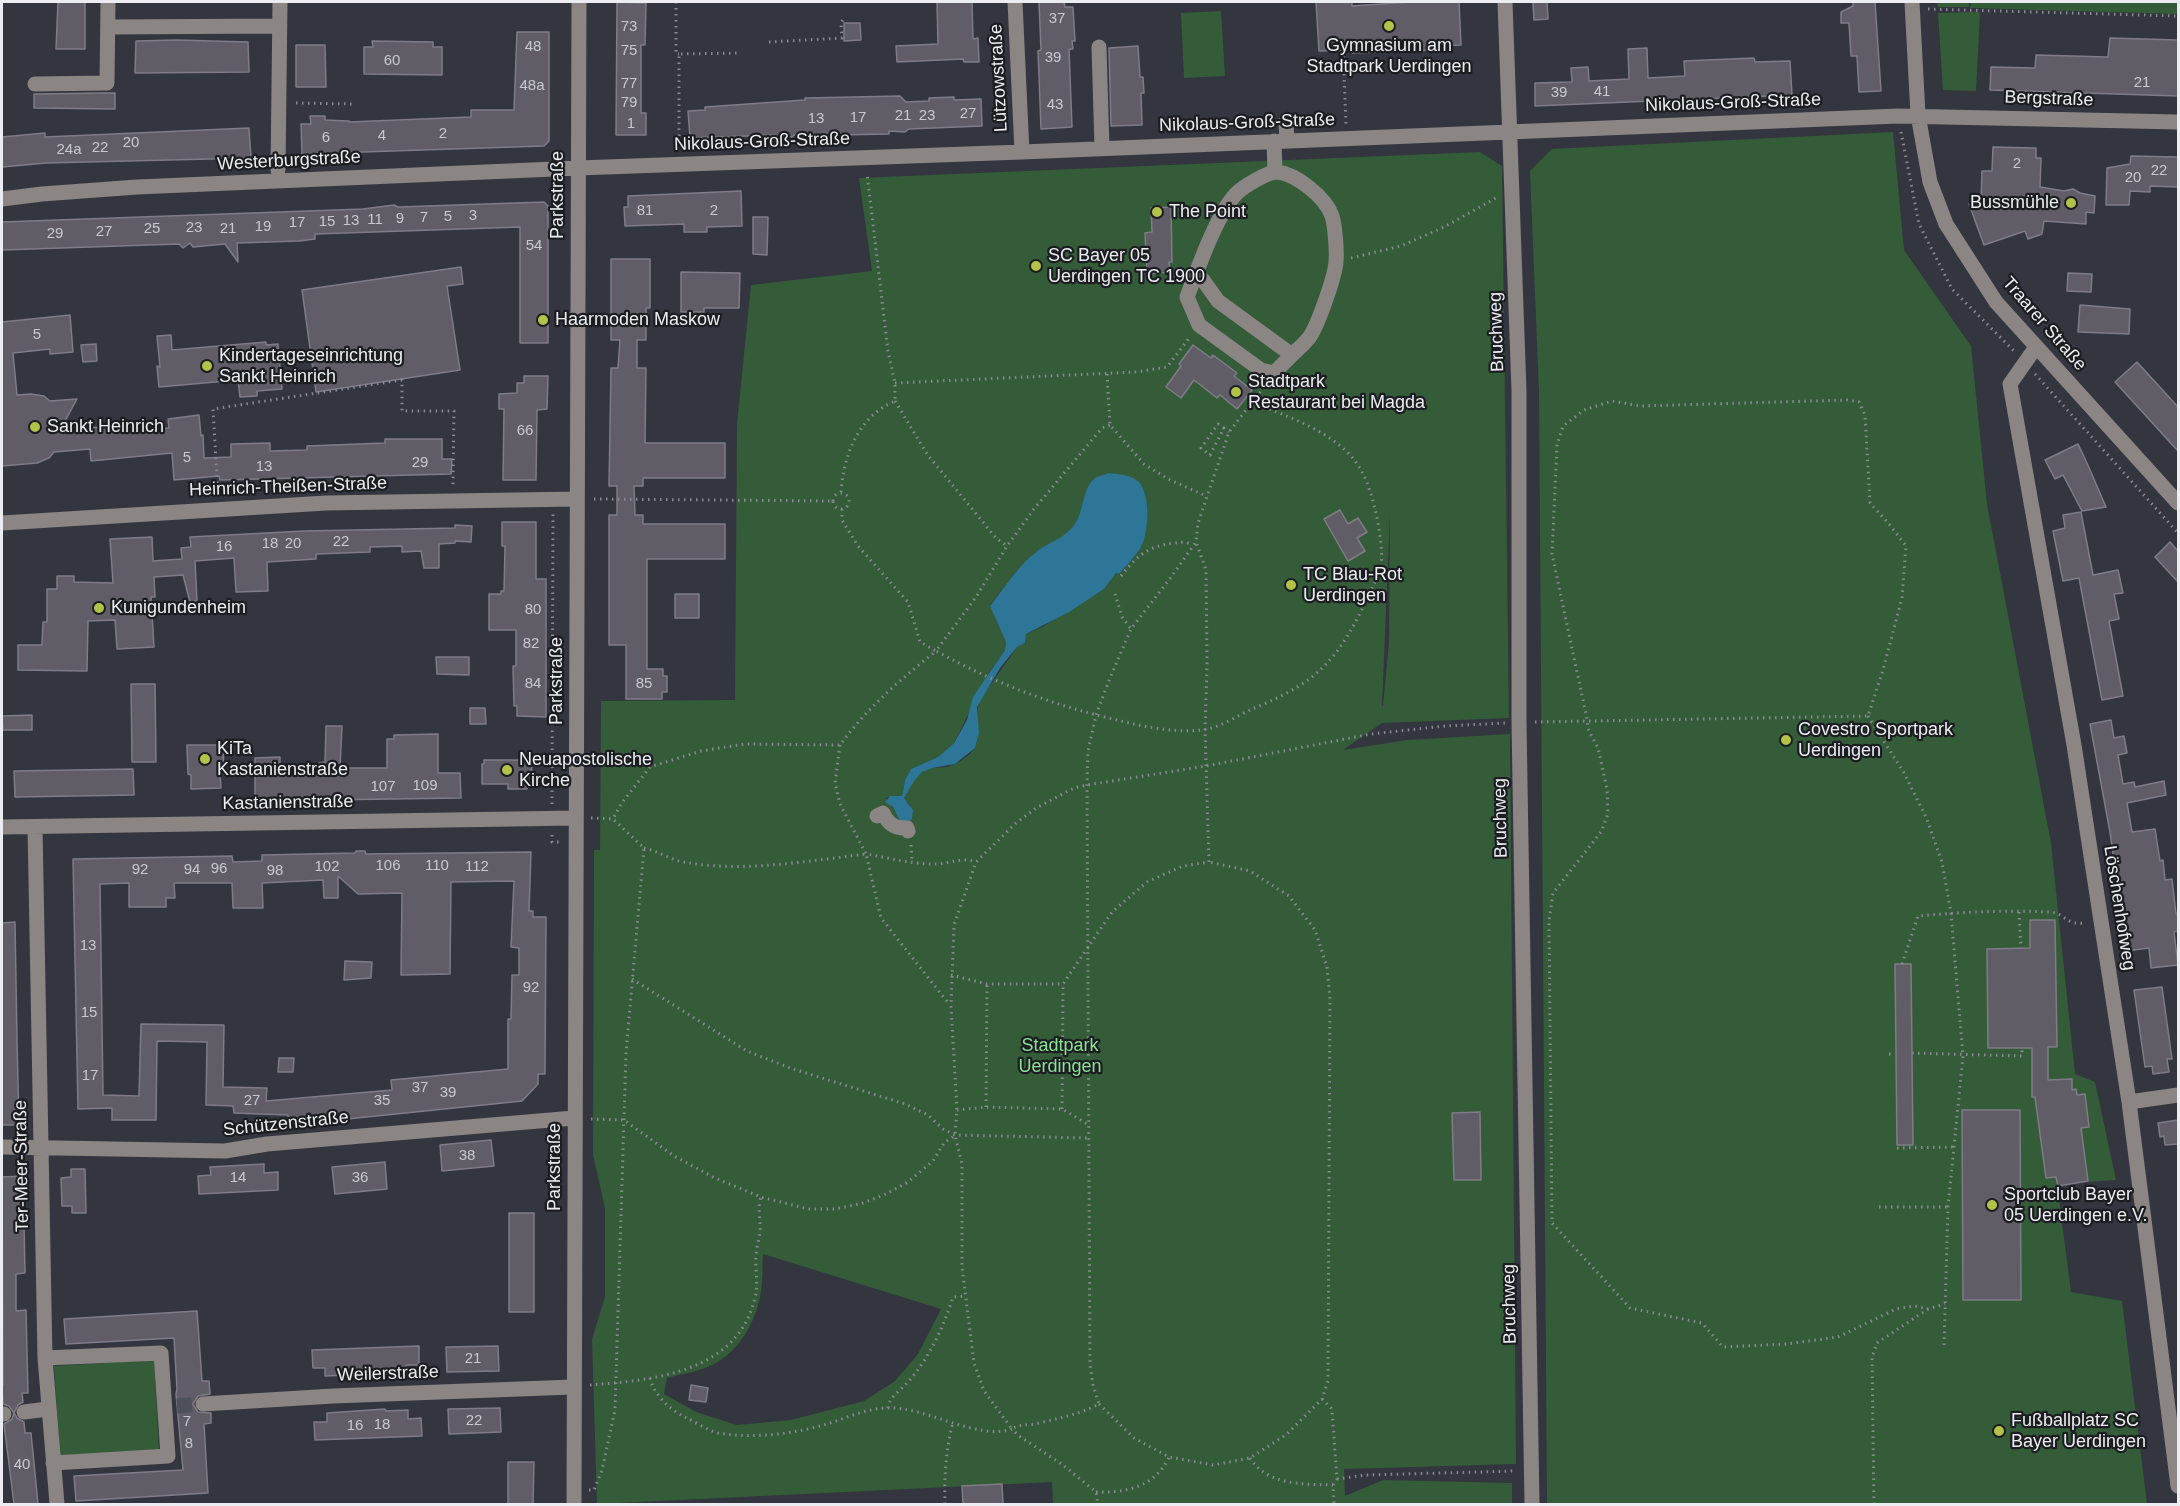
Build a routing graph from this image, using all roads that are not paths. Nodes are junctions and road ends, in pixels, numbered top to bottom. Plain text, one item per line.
1 (108, 2) edge
2 (280, 2) edge
3 (579, 2) edge
4 (1015, 2) edge
5 (1505, 2) edge
6 (1912, 5) edge
7 (279, 26) junction
8 (108, 27) junction
9 (1099, 47) dead end
10 (35, 84) dead end
11 (1918, 115) junction
12 (1286, 122) dead end
13 (2178, 122) edge
14 (1511, 131) junction
15 (1280, 141) junction
16 (1102, 148) junction
17 (1022, 152) junction
18 (578, 168) junction
19 (278, 170) dead end
20 (1275, 172) junction
21 (2, 199) edge
22 (1196, 274) junction
23 (2036, 347) junction
24 (1292, 355) junction
25 (577, 499) junction
26 (2178, 502) edge
27 (2, 523) edge
28 (877, 816) dead end
29 (576, 818) junction
30 (2, 827) edge
31 (34, 827) junction
32 (909, 834) road end
33 (2178, 1095) edge
34 (2129, 1102) junction
35 (574, 1118) junction
36 (2, 1147) edge
37 (41, 1148) junction
38 (45, 1358) junction
39 (573, 1387) junction
40 (203, 1404) tunnel mouth
41 (48, 1409) junction
42 (24, 1412) dead end
43 (53, 1463) junction
44 (2178, 1468) edge
45 (2178, 1486) edge
46 (574, 1498) edge
47 (57, 1504) edge
48 (1532, 1504) edge

1 - 8 street
2 - 7 street
3 - 18 street, Parkstraße
4 - 17 street, Lützowstraße
5 - 14 street, Bruchweg
6 - 11 street, Traarer Straße
7 - 8 street
7 - 19 street
8 - 10 street
9 - 16 street
11 - 13 street, Bergstraße
11 - 14 street, Nikolaus-Groß-Straße
11 - 23 street, Traarer Straße
12 - 15 street
14 - 15 street, Nikolaus-Groß-Straße
14 - 48 street, Bruchweg
15 - 16 street, Nikolaus-Groß-Straße
15 - 20 street
16 - 17 street, Nikolaus-Groß-Straße
17 - 18 street, Nikolaus-Groß-Straße
18 - 21 street, Westerburgstraße
18 - 25 street, Parkstraße
20 - 22 street
20 - 24 street
22 - 24 street
22 - 24 street
23 - 26 street, Traarer Straße
23 - 34 street, Löschenhofweg
25 - 27 street, Heinrich-Theißen-Straße
25 - 29 street, Parkstraße
28 - 32 street
29 - 31 street, Kastanienstraße
29 - 35 street, Parkstraße
30 - 31 street, Kastanienstraße
31 - 37 street, Ter-Meer-Straße
33 - 34 street
34 - 44 street, Löschenhofweg
35 - 37 street, Schützenstraße
35 - 39 street, Parkstraße
36 - 37 street, Schützenstraße
37 - 38 street, Ter-Meer-Straße
38 - 41 street, Ter-Meer-Straße
38 - 43 street
39 - 40 street, Weilerstraße
39 - 46 street, Parkstraße
41 - 42 street
41 - 43 street, Ter-Meer-Straße
43 - 47 street, Ter-Meer-Straße
44 - 45 street, Löschenhofweg

